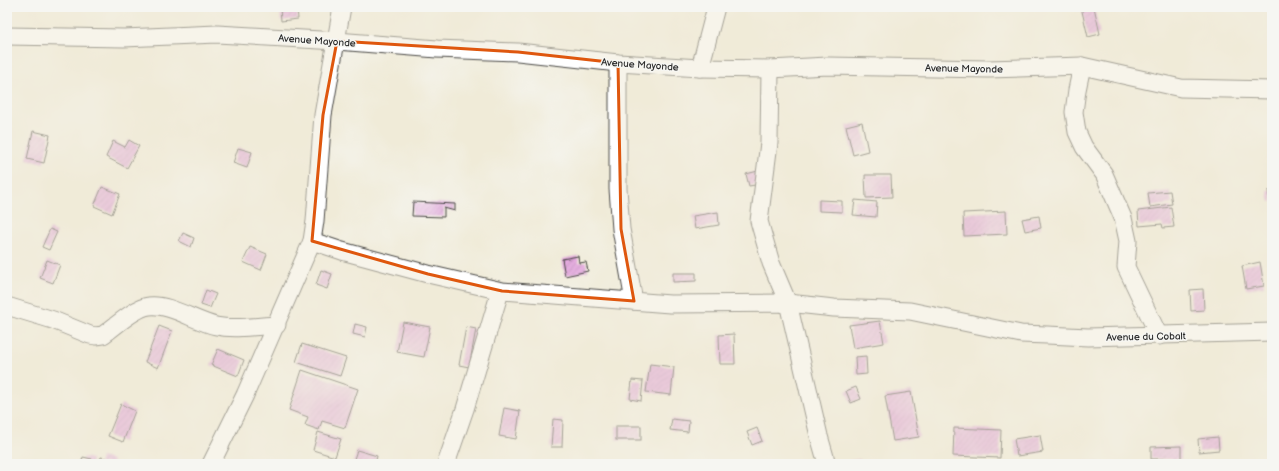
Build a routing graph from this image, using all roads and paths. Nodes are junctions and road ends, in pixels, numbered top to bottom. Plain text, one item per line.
1 (342, 7) edge
2 (716, 7) edge
3 (7, 36) edge
4 (337, 41) junction
5 (618, 63) junction
6 (1082, 66) junction
7 (700, 68) junction
8 (770, 69) junction
9 (1272, 90) edge
10 (312, 241) junction
11 (502, 291) junction
12 (634, 301) junction
13 (788, 303) junction
14 (7, 306) edge
15 (277, 325) junction
16 (1272, 332) edge
17 (1159, 336) junction
18 (212, 464) edge
19 (446, 464) edge
20 (827, 464) edge

1 - 4 street
2 - 7 street
3 - 4 street, Avenue Mayonde
4 - 5 street, Avenue Mayonde
4 - 10 street
5 - 7 street, Avenue Mayonde
5 - 12 street
6 - 8 street, Avenue Mayonde
6 - 9 street, Avenue Mayonde
6 - 17 street
7 - 8 street, Avenue Mayonde
8 - 13 street
10 - 11 street, Avenue du Cobalt
10 - 15 street
11 - 12 street, Avenue du Cobalt
11 - 19 street
12 - 13 street, Avenue du Cobalt
13 - 17 street, Avenue du Cobalt
13 - 20 street
14 - 15 street
15 - 18 street
16 - 17 street, Avenue du Cobalt

